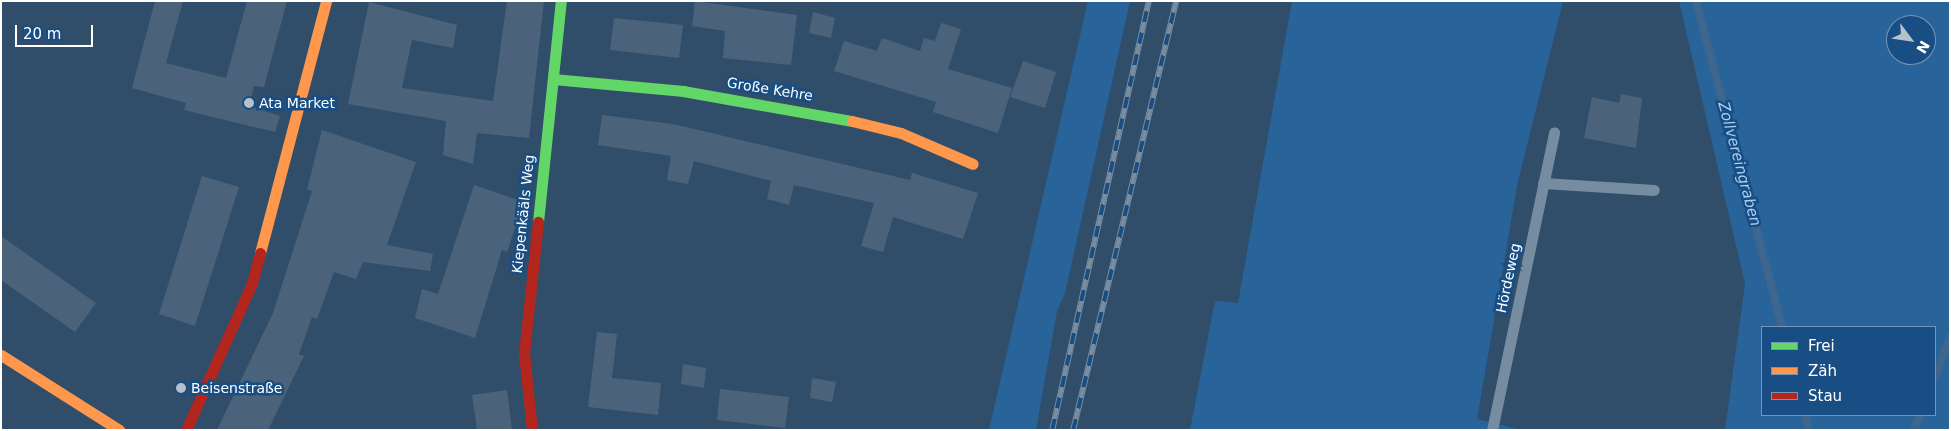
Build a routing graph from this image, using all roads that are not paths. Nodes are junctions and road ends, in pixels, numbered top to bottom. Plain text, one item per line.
1 (326, 1) edge
2 (561, 1) edge
3 (553, 79) junction
4 (1554, 132) dead end
5 (973, 164) dead end
6 (1543, 183) junction
7 (1654, 190) dead end
8 (1, 355) edge
9 (119, 430) edge
10 (186, 430) edge
11 (532, 430) edge
12 (1492, 430) edge

1 - 10 street
2 - 3 street, Kiepenkääls Weg
3 - 5 street, Große Kehre
3 - 11 street, Kiepenkääls Weg
4 - 6 lane, Hördeweg
6 - 7 lane
6 - 12 lane, Hördeweg
8 - 9 street

